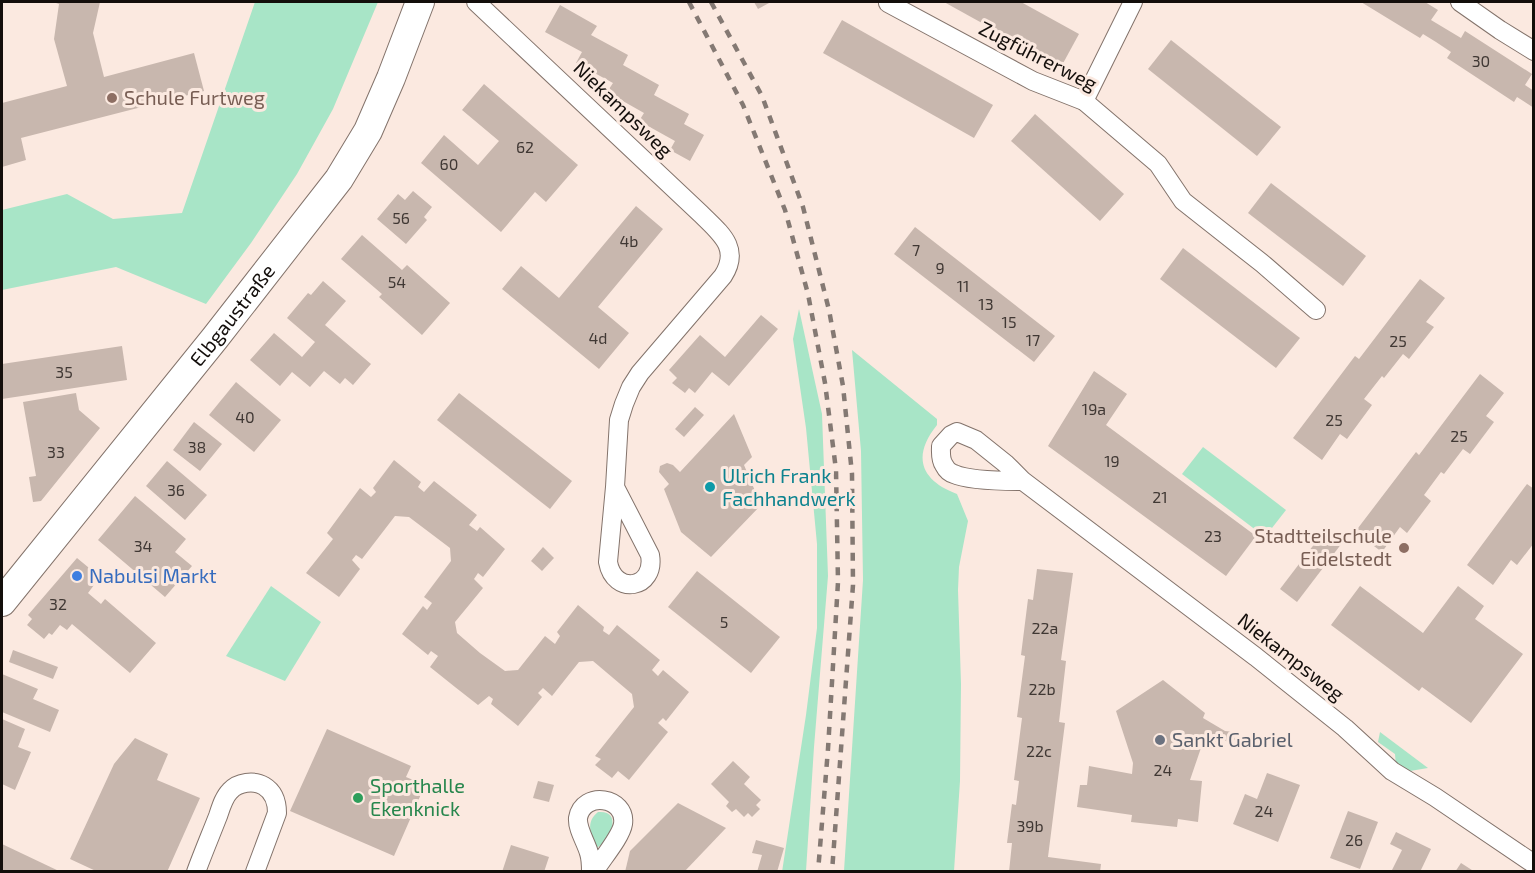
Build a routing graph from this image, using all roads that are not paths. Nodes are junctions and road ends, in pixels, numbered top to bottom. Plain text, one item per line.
1 (420, 2) edge
2 (476, 2) edge
3 (1133, 2) edge
4 (1460, 2) edge
5 (888, 3) edge
6 (1533, 51) edge
7 (1084, 101) junction
8 (1316, 310) dead end
9 (1023, 481) dead end
10 (615, 487) junction
11 (2, 602) edge
12 (1533, 864) edge
13 (196, 872) edge
14 (255, 872) edge

1 - 11 main road, Elbgaustraße
2 - 10 street, Niekampsweg
3 - 7 street
4 - 6 street
5 - 7 street, Zugführerweg
7 - 8 street, Zugführerweg
9 - 12 street, Niekampsweg
10 - 10 street
13 - 14 street

